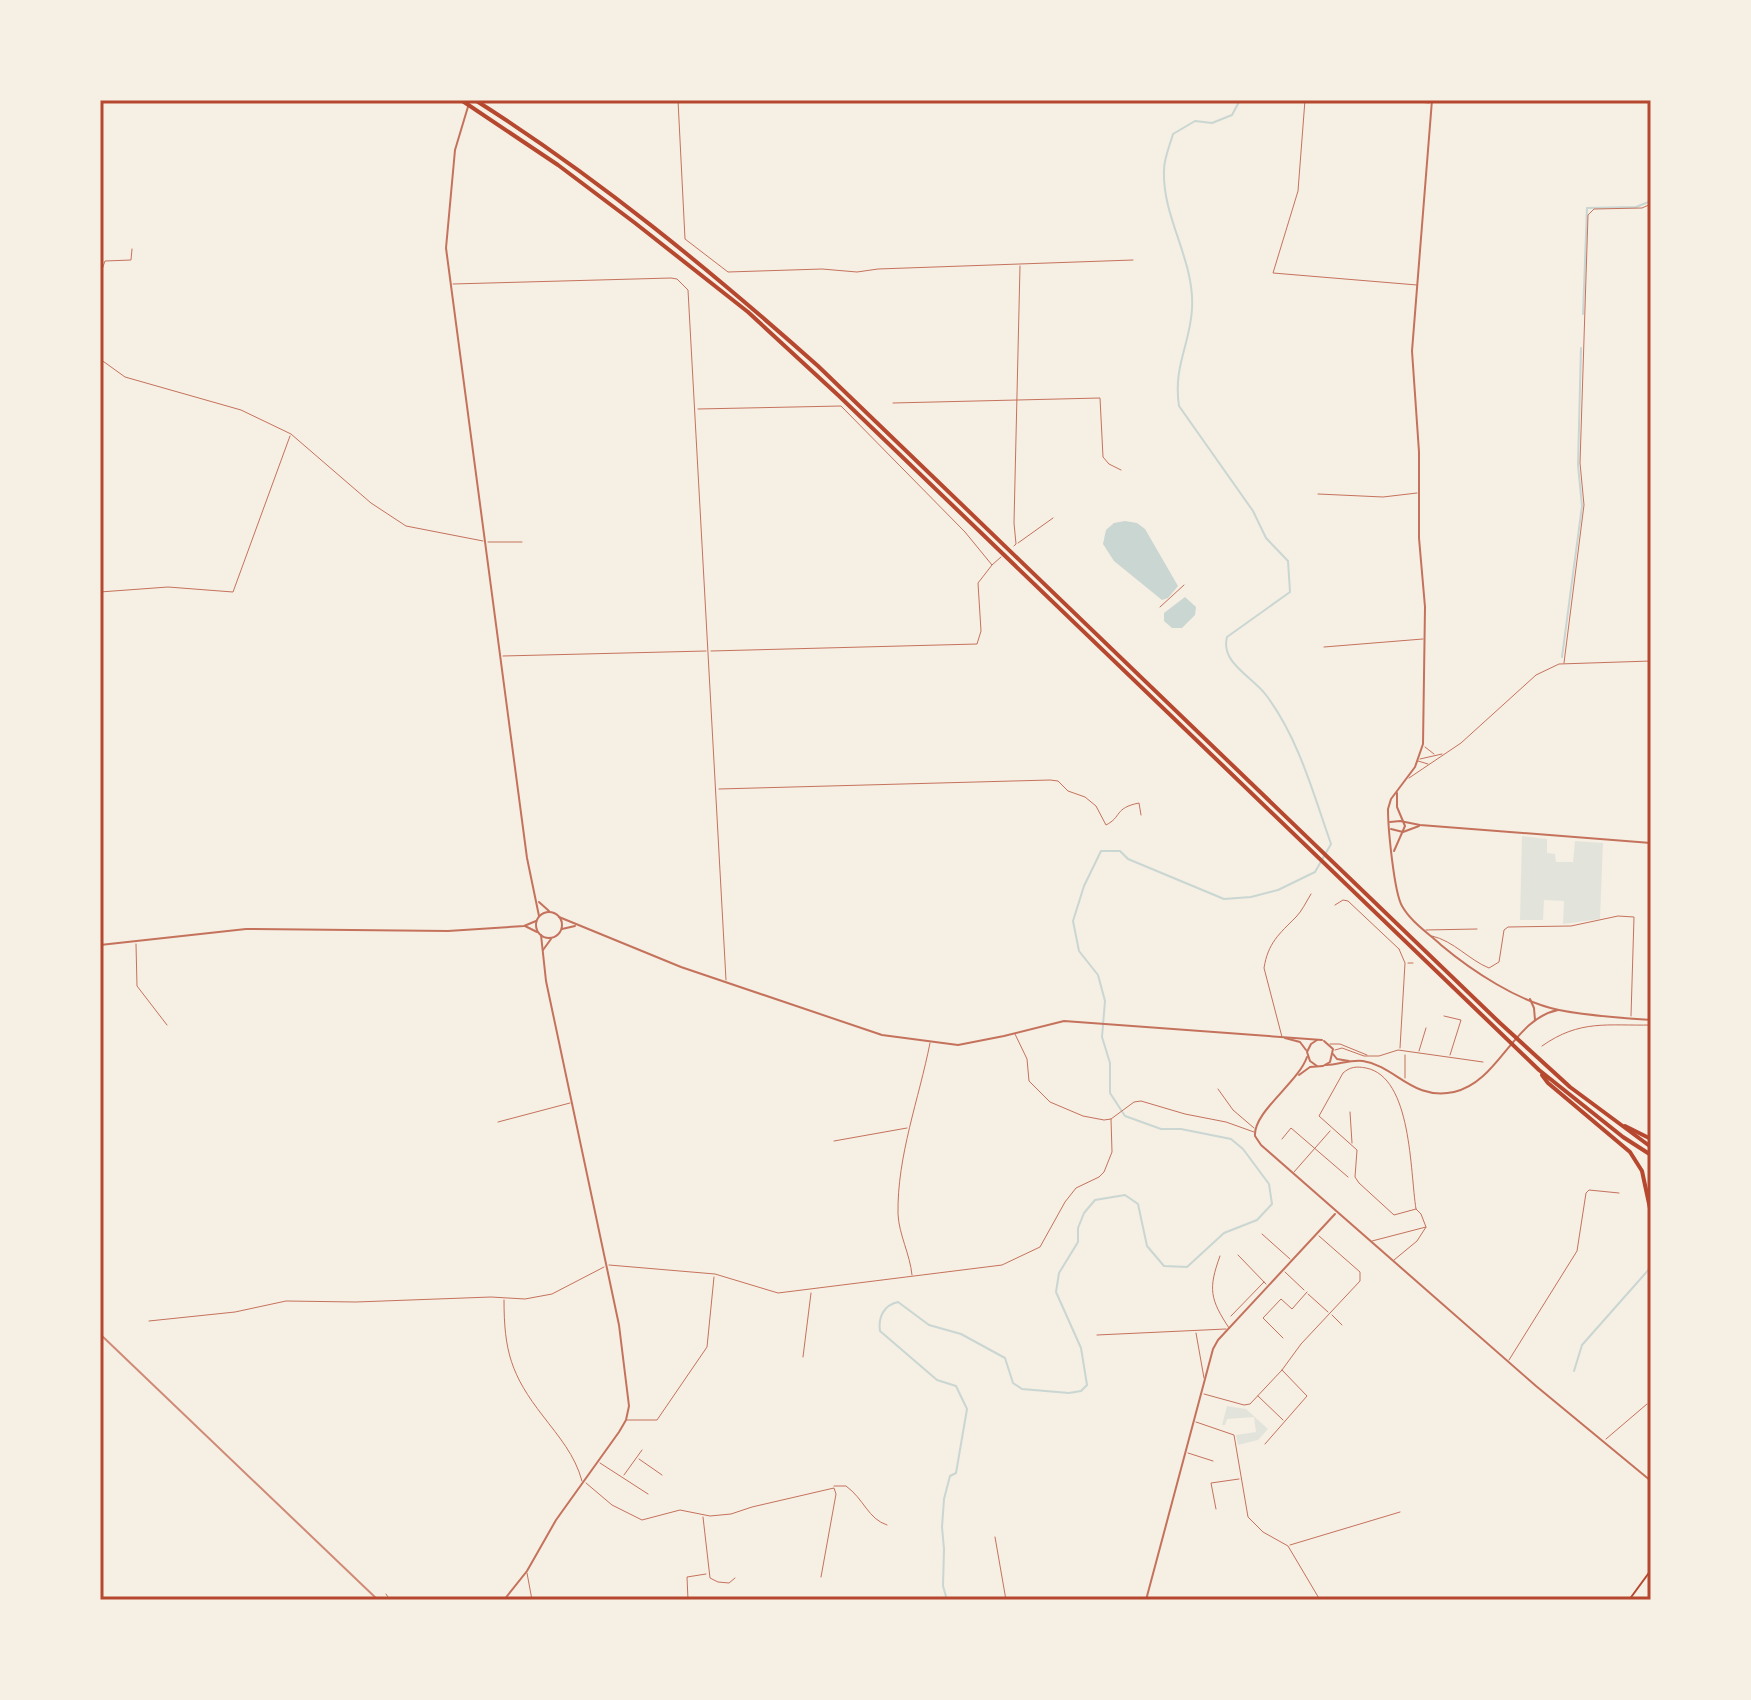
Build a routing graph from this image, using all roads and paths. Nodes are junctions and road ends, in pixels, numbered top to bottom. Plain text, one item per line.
1 (461, 100) edge
2 (472, 100) edge
3 (678, 100) edge
4 (1305, 100) edge
5 (1399, 100) edge
6 (1432, 102) edge
7 (1651, 204) edge
8 (132, 249) dead end
9 (1133, 260) dead end
10 (1020, 264) junction
11 (100, 275) edge
12 (451, 284) junction
13 (1417, 285) junction
14 (100, 359) edge
15 (1016, 401) junction
16 (893, 403) dead end
17 (695, 409) junction
18 (291, 434) junction
19 (1121, 470) dead end
20 (1419, 493) junction
21 (1318, 494) dead end
22 (1053, 518) dead end
23 (485, 541) junction
24 (522, 542) dead end
25 (1001, 557) dead end
26 (992, 565) junction
27 (1184, 585) dead end
28 (100, 592) edge
29 (1160, 607) dead end
30 (1425, 639) junction
31 (1324, 647) dead end
32 (709, 651) junction
33 (500, 656) junction
34 (1651, 661) edge
35 (1564, 663) junction
36 (1423, 744) junction
37 (1445, 754) junction
38 (1436, 755) junction
39 (1417, 761) junction
40 (1431, 763) junction
41 (1407, 779) junction
42 (716, 789) junction
43 (1397, 792) junction
44 (1141, 815) dead end
45 (1404, 821) junction
46 (1389, 823) junction
47 (1420, 825) junction
48 (1390, 828) junction
49 (1403, 832) junction
50 (1651, 843) edge
51 (1393, 852) junction
52 (1311, 894) dead end
53 (538, 902) junction
54 (1335, 905) dead end
55 (550, 912) junction
56 (539, 916) junction
57 (559, 917) junction
58 (536, 921) junction
59 (524, 926) junction
60 (576, 926) junction
61 (561, 929) junction
62 (1477, 929) dead end
63 (1424, 930) junction
64 (539, 934) junction
65 (1430, 935) junction
66 (553, 937) junction
67 (136, 941) junction
68 (100, 945) edge
69 (542, 951) junction
70 (1405, 963) junction
71 (1413, 963) dead end
72 (726, 982) junction
73 (1530, 999) junction
74 (1560, 1010) junction
75 (1444, 1016) dead end
76 (1631, 1019) junction
77 (1534, 1021) junction
78 (1651, 1023) edge
79 (167, 1025) dead end
80 (1426, 1028) dead end
81 (1015, 1033) junction
82 (1283, 1037) junction
83 (1322, 1040) junction
84 (930, 1043) junction
85 (1330, 1044) junction
86 (1542, 1046) dead end
87 (1398, 1050) junction
88 (1307, 1052) junction
89 (1406, 1052) junction
90 (1333, 1053) junction
91 (1418, 1054) junction
92 (1370, 1056) junction
93 (1307, 1057) junction
94 (1450, 1058) junction
95 (1350, 1061) junction
96 (1483, 1062) dead end
97 (1326, 1065) junction
98 (1317, 1066) junction
99 (1539, 1070) junction
100 (1298, 1075) junction
101 (1405, 1083) junction
102 (1218, 1089) dead end
103 (572, 1102) junction
104 (1350, 1112) dead end
105 (1609, 1118) junction
106 (1111, 1119) junction
107 (498, 1122) dead end
108 (910, 1127) junction
109 (1332, 1129) junction
110 (1254, 1130) junction
111 (1282, 1139) dead end
112 (1651, 1139) edge
113 (834, 1141) dead end
114 (1352, 1145) junction
115 (1651, 1147) edge
116 (1315, 1148) junction
117 (1651, 1155) edge
118 (1293, 1174) junction
119 (1348, 1177) dead end
120 (1619, 1193) dead end
121 (1650, 1202) edge
122 (1416, 1209) junction
123 (1336, 1213) junction
124 (1651, 1213) edge
125 (1426, 1227) junction
126 (1262, 1234) dead end
127 (1317, 1234) junction
128 (1371, 1241) junction
129 (1238, 1255) dead end
130 (1220, 1256) dead end
131 (1394, 1260) junction
132 (1292, 1261) junction
133 (608, 1265) junction
134 (1283, 1270) junction
135 (715, 1274) junction
136 (912, 1277) junction
137 (1264, 1282) junction
138 (1268, 1286) junction
139 (811, 1291) junction
140 (1307, 1292) junction
141 (504, 1298) junction
142 (1235, 1312) junction
143 (1330, 1314) junction
144 (1231, 1316) dead end
145 (1239, 1317) junction
146 (149, 1321) dead end
147 (1342, 1325) dead end
148 (1228, 1329) junction
149 (1196, 1330) junction
150 (1097, 1335) dead end
151 (1283, 1338) dead end
152 (803, 1357) dead end
153 (1508, 1361) junction
154 (1282, 1370) junction
155 (1205, 1379) junction
156 (1201, 1394) junction
157 (1258, 1396) junction
158 (1647, 1404) dead end
159 (626, 1420) junction
160 (1285, 1421) junction
161 (1194, 1422) junction
162 (1604, 1441) junction
163 (1265, 1444) dead end
164 (642, 1450) dead end
165 (1185, 1453) junction
166 (637, 1458) junction
167 (598, 1461) junction
168 (1213, 1461) dead end
169 (662, 1475) dead end
170 (623, 1478) junction
171 (1241, 1479) junction
172 (1651, 1481) edge
173 (583, 1482) junction
174 (831, 1487) junction
175 (648, 1494) dead end
176 (1216, 1509) dead end
177 (1400, 1512) dead end
178 (702, 1515) junction
179 (887, 1525) dead end
180 (995, 1537) dead end
181 (1288, 1546) junction
182 (1651, 1570) edge
183 (527, 1571) junction
184 (709, 1574) junction
185 (821, 1577) dead end
186 (735, 1578) dead end
187 (386, 1594) dead end
188 (390, 1600) edge
189 (504, 1600) edge
190 (532, 1600) edge
191 (688, 1600) edge
192 (1006, 1600) edge
193 (1146, 1600) edge
194 (1320, 1600) edge
195 (1629, 1600) edge

1 - 99 highway
2 - 12 street
2 - 105 highway
3 - 10 street
4 - 13 street
5 - 6 street
6 - 13 street
7 - 35 street
8 - 11 street
9 - 10 street
10 - 15 street
12 - 17 street
12 - 23 street
13 - 20 street
14 - 18 street
15 - 16 street
15 - 19 street
15 - 22 street
17 - 26 street
17 - 32 street
18 - 23 street
18 - 28 street
20 - 21 street
20 - 30 street
23 - 24 street
23 - 33 street
25 - 26 street
26 - 32 street
27 - 29 street
30 - 31 street
30 - 36 street
32 - 33 street
32 - 42 street
33 - 53 street
34 - 35 street
35 - 37 street
36 - 38 street
36 - 39 street
37 - 38 street
37 - 40 street
38 - 39 street
39 - 40 street
39 - 41 street
40 - 41 street
41 - 43 street
42 - 44 street
42 - 72 street
43 - 45 street
43 - 46 street
45 - 46 street
45 - 47 street
45 - 49 street
46 - 48 street
47 - 49 street
47 - 50 street
48 - 49 street
48 - 51 street
49 - 51 street
51 - 63 street
52 - 82 street
53 - 55 street
53 - 56 street
54 - 70 street
55 - 56 street
55 - 57 street
56 - 58 street
57 - 60 street
57 - 61 street
58 - 59 street
58 - 64 street
59 - 64 street
59 - 67 street
60 - 61 street
60 - 72 street
61 - 66 street
62 - 63 street
63 - 65 street
64 - 66 street
64 - 69 street
65 - 73 street
65 - 76 street
66 - 69 street
67 - 68 street
67 - 79 street
69 - 103 street
70 - 71 street
70 - 87 street
72 - 84 street
73 - 74 street
73 - 77 street
74 - 76 street
74 - 77 street
75 - 94 street
76 - 78 street
77 - 101 street
78 - 86 street
80 - 91 street
81 - 82 street
81 - 84 street
81 - 106 street
82 - 83 street
82 - 88 street
83 - 85 street
83 - 88 street
84 - 108 street
85 - 90 street
85 - 92 street
87 - 89 street
87 - 92 street
88 - 93 street
89 - 91 street
89 - 101 street
90 - 92 street
90 - 95 street
90 - 97 street
91 - 94 street
93 - 98 street
93 - 100 street
94 - 96 street
95 - 97 street
95 - 101 street
97 - 98 street
98 - 100 street
99 - 117 highway
99 - 121 highway
100 - 110 street
102 - 110 street
103 - 107 street
103 - 133 street
104 - 114 street
105 - 112 highway
105 - 115 highway
106 - 110 street
106 - 136 street
108 - 113 street
108 - 136 street
109 - 114 street
109 - 116 street
109 - 122 street
110 - 118 street
111 - 116 street
114 - 122 street
116 - 118 street
116 - 119 street
118 - 123 street
120 - 153 street
121 - 124 highway
122 - 125 street
123 - 127 street
123 - 128 street
125 - 128 street
125 - 131 street
126 - 132 street
127 - 132 street
127 - 143 street
128 - 131 street
129 - 137 street
130 - 148 street
131 - 153 street
132 - 134 street
133 - 135 street
133 - 141 street
133 - 159 street
134 - 138 street
134 - 140 street
135 - 139 street
135 - 159 street
136 - 139 street
137 - 138 street
137 - 142 street
138 - 145 street
139 - 152 street
140 - 143 street
140 - 151 street
141 - 146 street
141 - 173 street
142 - 144 street
142 - 145 street
143 - 147 street
143 - 154 street
145 - 148 street
148 - 149 street
148 - 155 street
149 - 150 street
149 - 155 street
153 - 162 street
154 - 157 street
154 - 160 street
155 - 156 street
156 - 157 street
156 - 161 street
157 - 160 street
158 - 162 street
159 - 167 street
160 - 163 street
161 - 165 street
161 - 171 street
162 - 172 street
164 - 166 street
165 - 168 street
165 - 193 street
166 - 169 street
166 - 170 street
167 - 170 street
167 - 173 street
170 - 175 street
171 - 176 street
171 - 181 street
173 - 178 street
173 - 183 street
174 - 178 street
174 - 179 street
174 - 185 street
177 - 181 street
178 - 184 street
180 - 192 street
181 - 194 street
182 - 195 main road
183 - 189 street
183 - 190 street
184 - 186 street
184 - 191 street
187 - 188 street

